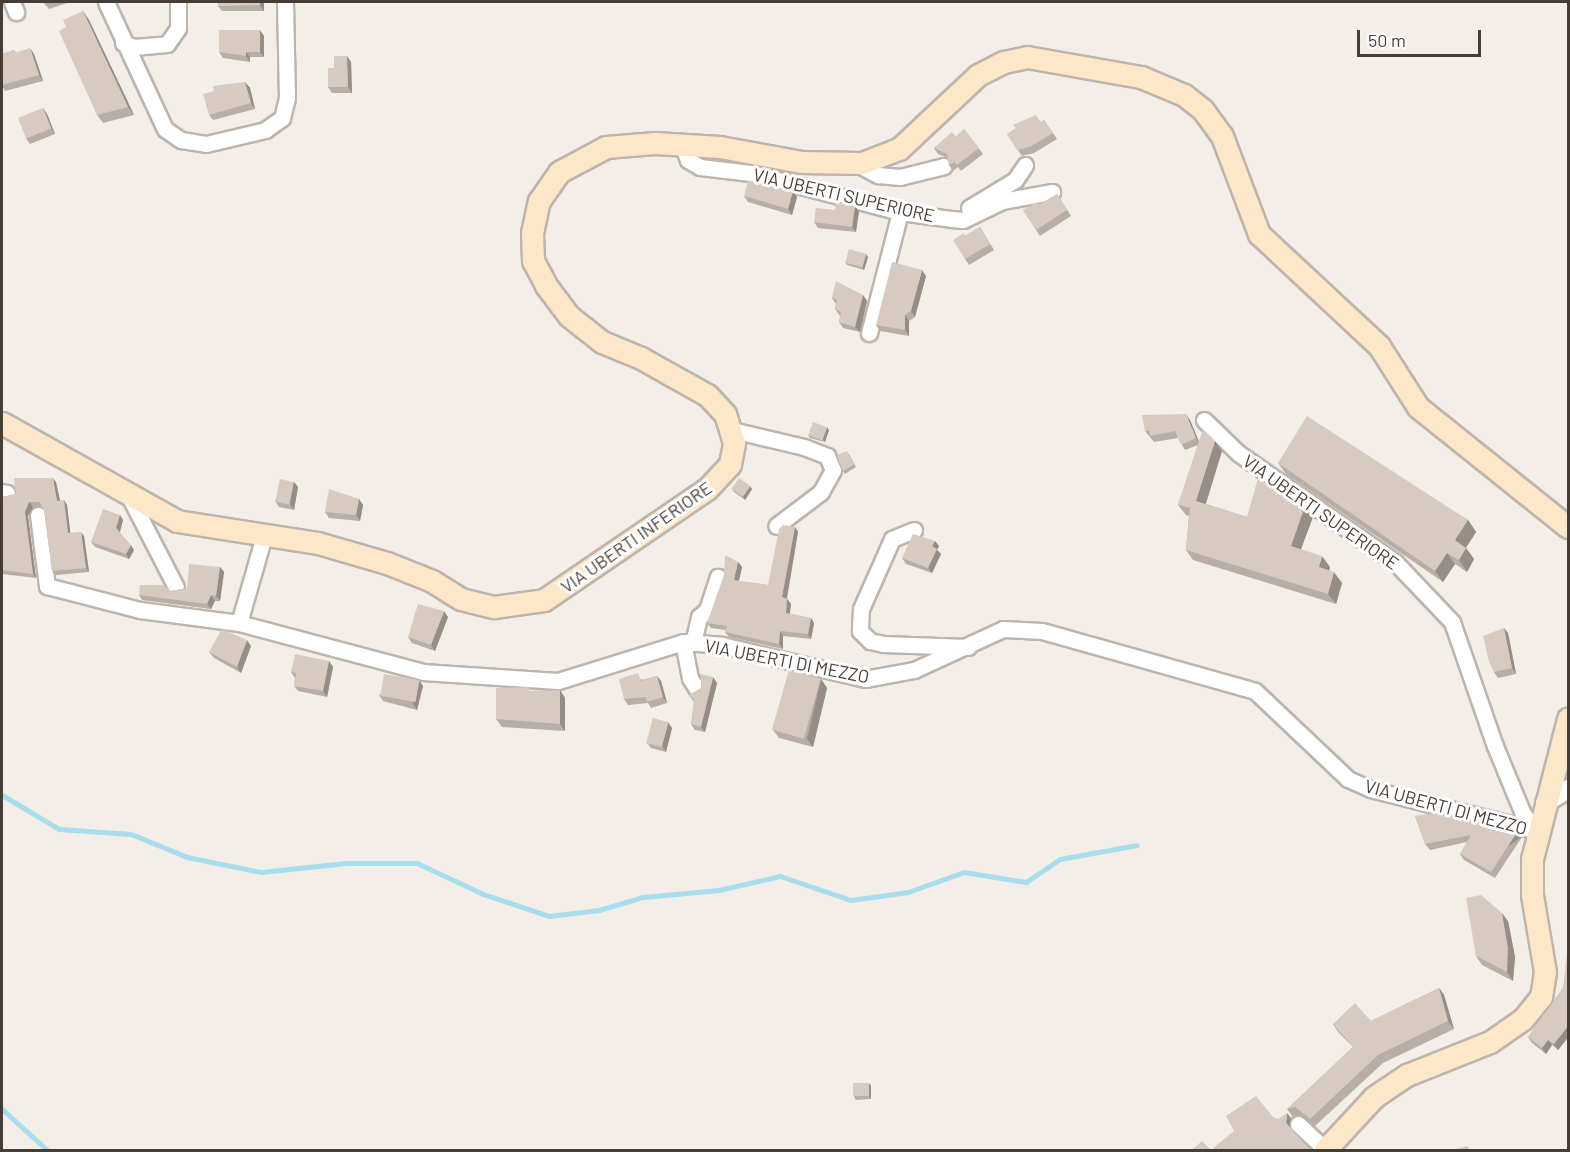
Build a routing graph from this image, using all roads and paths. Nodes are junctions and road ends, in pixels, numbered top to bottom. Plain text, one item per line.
1 (106, 2) edge
2 (178, 2) edge
3 (285, 2) edge
4 (123, 43) junction
5 (682, 143) junction
6 (857, 164) junction
7 (1025, 165) dead end
8 (944, 166) dead end
9 (1052, 192) dead end
10 (900, 212) junction
11 (951, 219) junction
12 (869, 333) dead end
13 (1204, 420) dead end
14 (4, 430) edge
15 (732, 430) junction
16 (130, 498) junction
17 (38, 515) dead end
18 (776, 526) dead end
19 (1569, 527) edge
20 (914, 530) dead end
21 (264, 536) junction
22 (718, 577) dead end
23 (176, 587) dead end
24 (239, 622) junction
25 (688, 643) junction
26 (968, 647) junction
27 (697, 689) edge
28 (1569, 719) edge
29 (1565, 762) edge
30 (1569, 789) edge
31 (1545, 803) junction
32 (1538, 831) junction
33 (1298, 1124) dead end
34 (1325, 1150) edge

1 - 4 street
2 - 4 street
3 - 4 street
5 - 6 main road, VIA UBERTI SUPERIORE
5 - 10 street, VIA UBERTI SUPERIORE
5 - 15 main road, VIA UBERTI SUPERIORE
6 - 8 street
6 - 19 main road, VIA UBERTI SUPERIORE
7 - 11 street
9 - 11 street, VIA UBERTI SUPERIORE
10 - 11 street, VIA UBERTI SUPERIORE
10 - 12 street
13 - 32 street, VIA UBERTI SUPERIORE
14 - 16 main road, VIA UBERTI INFERIORE
15 - 18 street
15 - 21 main road, VIA UBERTI INFERIORE
16 - 21 main road, VIA UBERTI INFERIORE
16 - 23 street
17 - 24 street, VIA UBERTI DI MEZZO
20 - 26 street
21 - 24 street
22 - 25 street
24 - 25 street, VIA UBERTI DI MEZZO
25 - 26 street, VIA UBERTI DI MEZZO
25 - 27 street
26 - 32 street, VIA UBERTI DI MEZZO
28 - 29 main road
29 - 31 main road
30 - 31 street
31 - 32 main road
32 - 34 main road
33 - 34 street

